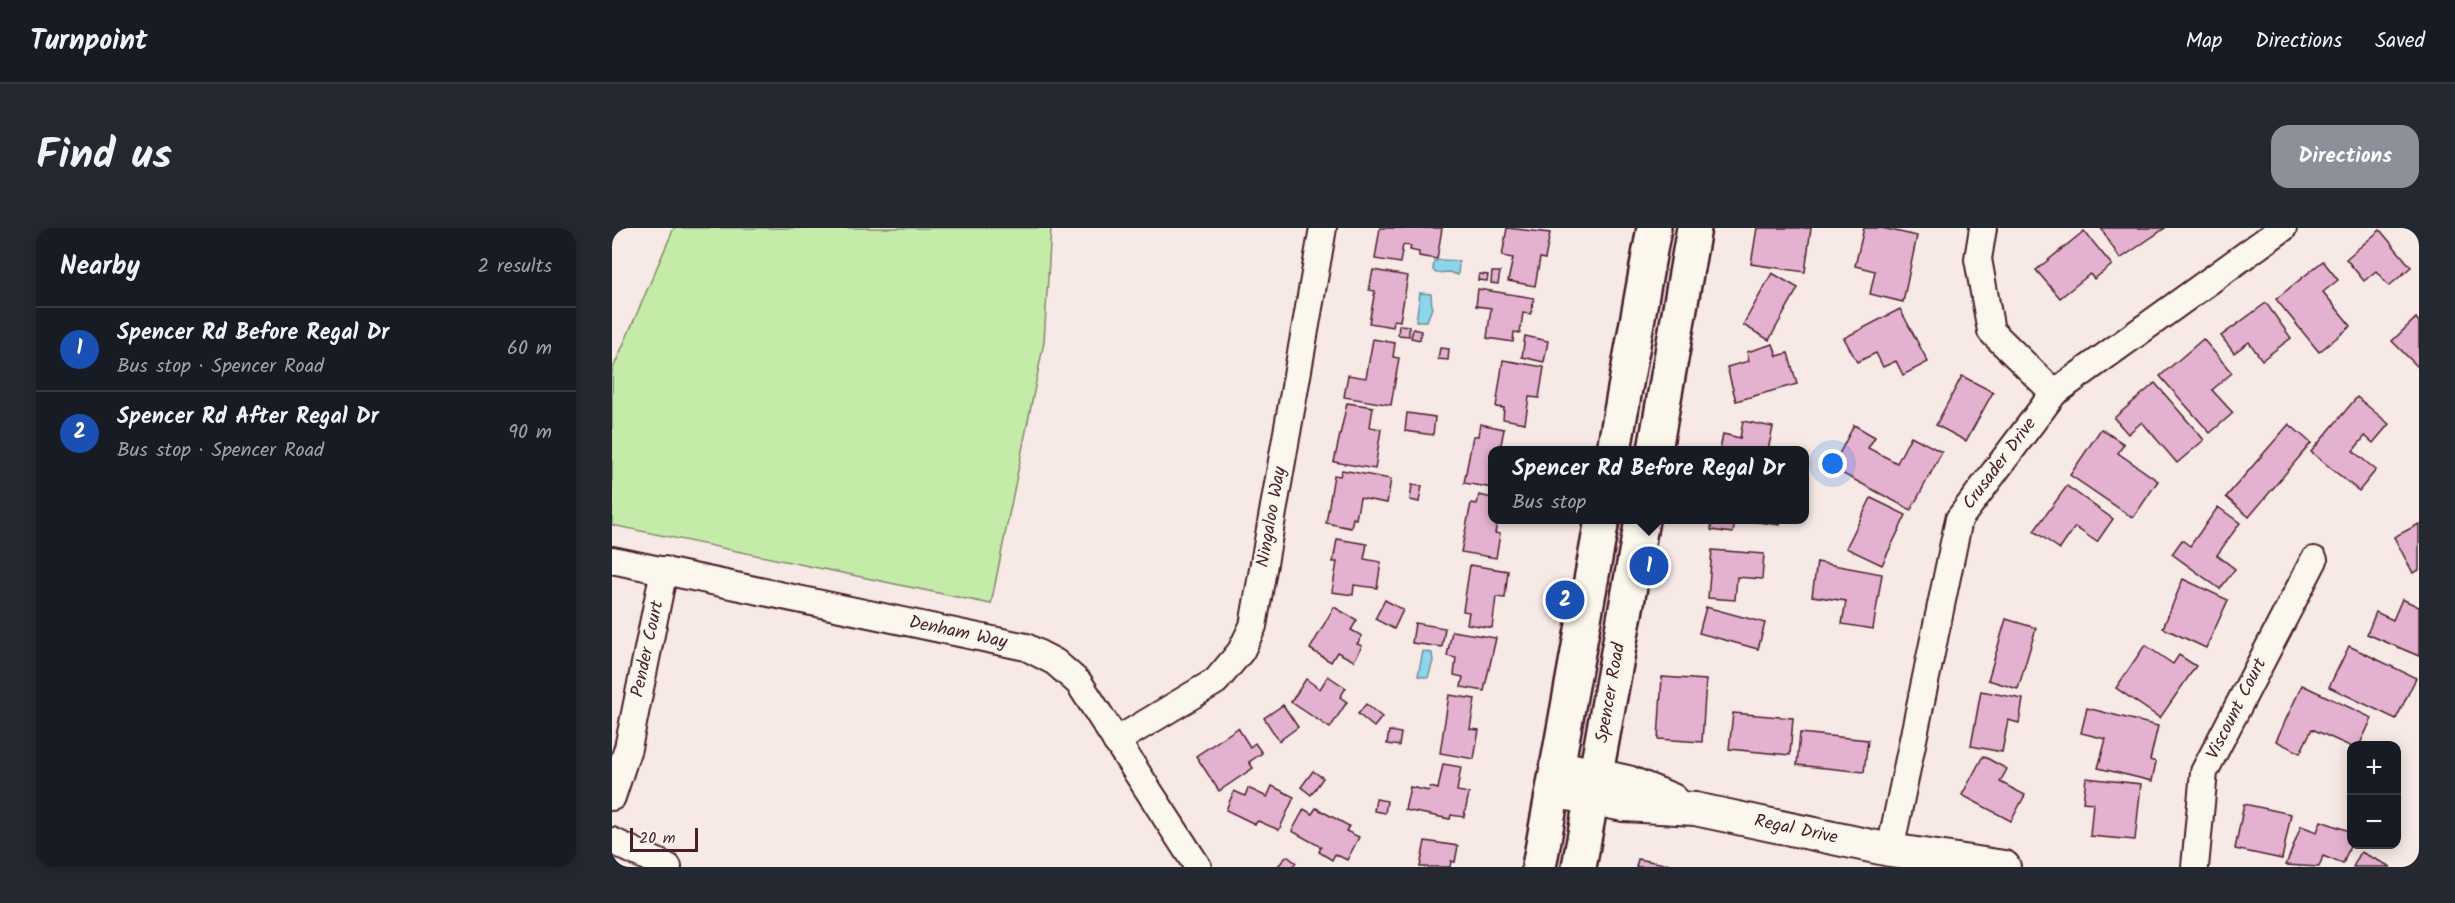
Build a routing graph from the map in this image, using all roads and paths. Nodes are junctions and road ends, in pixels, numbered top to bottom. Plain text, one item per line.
1 (1323, 228) edge
2 (1654, 228) edge
3 (1694, 228) edge
4 (1983, 228) edge
5 (2283, 228) edge
6 (2054, 393) junction
7 (1615, 446) edge
8 (1656, 446) edge
9 (1601, 524) edge
10 (1641, 524) edge
11 (612, 560) edge
12 (2314, 560) dead end
13 (664, 570) junction
14 (1632, 578) junction
15 (1572, 681) junction
16 (1116, 741) junction
17 (1554, 779) junction
18 (1594, 787) junction
19 (612, 797) edge
20 (612, 841) edge
21 (1890, 850) junction
22 (668, 867) edge
23 (1198, 867) edge
24 (1539, 867) edge
25 (1579, 867) edge
26 (2004, 867) edge
27 (2195, 867) edge

1 - 16 street, Ningaloo Way
2 - 7 main road
3 - 8 main road
4 - 6 street
5 - 6 street, Crusader Drive
6 - 21 street, Crusader Drive
9 - 15 main road
10 - 14 main road, Spencer Road
11 - 13 street, Denham Way
12 - 27 street, Viscount Court
13 - 16 street, Denham Way
13 - 19 street, Pender Court
14 - 15 main road
14 - 18 main road, Spencer Road
15 - 17 main road
16 - 23 street, Denham Way
17 - 18 street, Regal Drive
17 - 24 main road
18 - 21 street, Regal Drive
18 - 25 main road, Spencer Road
20 - 22 street
21 - 26 street, Regal Drive

